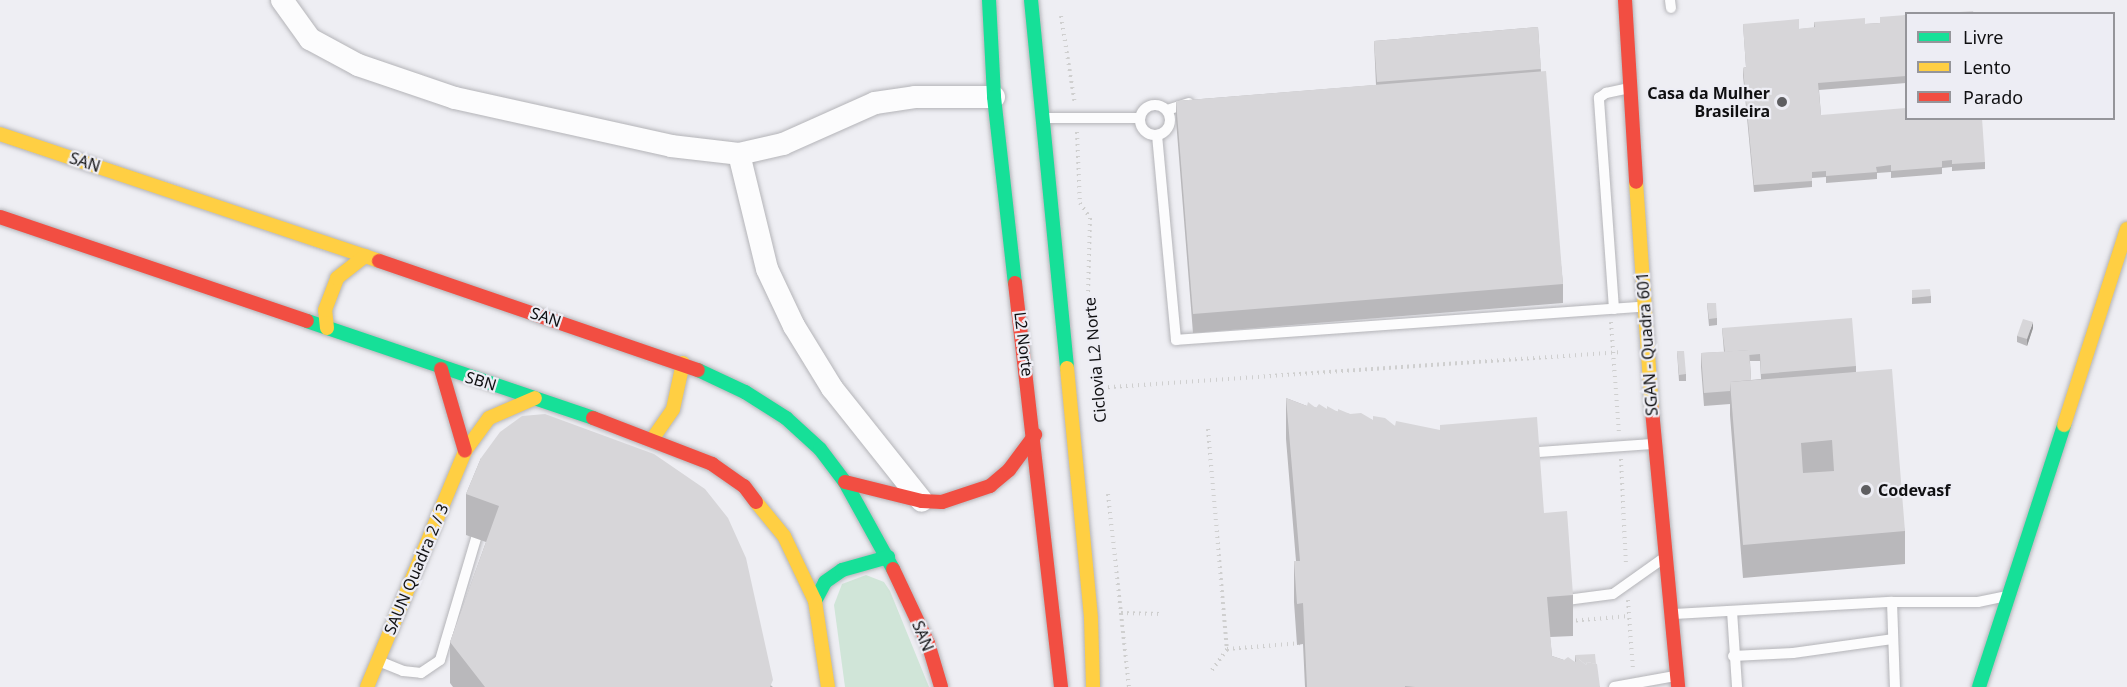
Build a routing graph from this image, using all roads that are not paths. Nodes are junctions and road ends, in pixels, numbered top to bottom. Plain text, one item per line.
1 (282, 0) edge
2 (989, 0) edge
3 (1031, 0) edge
4 (1624, 0) edge
5 (1630, 88) junction
6 (993, 97) junction
7 (1202, 102) edge
8 (1167, 110) junction
9 (1041, 118) junction
10 (1140, 118) junction
11 (0, 134) edge
12 (1157, 135) junction
13 (739, 154) junction
14 (0, 217) edge
15 (2127, 229) edge
16 (365, 256) junction
17 (1644, 307) junction
18 (1612, 309) junction
19 (327, 328) junction
20 (683, 363) junction
21 (441, 369) junction
22 (535, 398) junction
23 (1035, 435) junction
24 (653, 438) junction
25 (1654, 444) junction
26 (465, 451) junction
27 (1514, 455) edge
28 (845, 482) junction
29 (922, 501) junction
30 (484, 513) edge
31 (888, 557) junction
32 (1664, 557) junction
33 (2008, 596) junction
34 (814, 601) junction
35 (1892, 602) junction
36 (1548, 603) edge
37 (1732, 611) junction
38 (1669, 614) junction
39 (1892, 639) junction
40 (1733, 656) junction
41 (378, 660) junction
42 (1677, 681) edge
43 (367, 687) edge
44 (828, 687) edge
45 (941, 687) edge
46 (1061, 687) edge
47 (1094, 687) edge
48 (1614, 687) edge
49 (1737, 687) edge
50 (1895, 687) edge
51 (1979, 687) edge

1 - 13 street
2 - 6 main road, L2 Norte
3 - 9 main road
4 - 5 main road, SGAN - Quadra 601
5 - 17 main road, SGAN - Quadra 601
5 - 18 lane
6 - 13 street
6 - 23 main road, L2 Norte
7 - 8 lane
8 - 10 lane
8 - 12 lane
9 - 10 lane
9 - 47 main road
10 - 12 lane
11 - 16 main road, SAN
12 - 18 lane
13 - 29 street
14 - 19 main road, SBN
15 - 33 main road
16 - 19 main road
16 - 20 main road, SAN
17 - 18 lane
17 - 25 main road, SGAN - Quadra 601
19 - 21 main road, SBN
20 - 24 main road
20 - 28 main road, SAN
21 - 22 main road, SBN
21 - 26 main road
22 - 24 main road, SBN
22 - 26 main road, SAUN Quadra 2 / 3
23 - 29 main road
23 - 46 main road, L2 Norte
24 - 34 main road, SBN
25 - 27 lane
25 - 32 main road, SGAN - Quadra 601
26 - 41 main road, SAUN Quadra 2 / 3
28 - 29 main road
28 - 31 main road, SAN
30 - 41 lane
31 - 34 main road
31 - 45 main road, SAN
32 - 36 lane
32 - 38 main road, SGAN - Quadra 601
33 - 35 lane
33 - 51 main road
34 - 44 main road, SBN
35 - 37 lane
35 - 39 lane
37 - 38 lane
37 - 40 lane
38 - 42 main road, SGAN - Quadra 601
39 - 40 lane
39 - 50 lane
40 - 49 lane
41 - 43 main road, SAUN Quadra 2 / 3
42 - 48 lane

